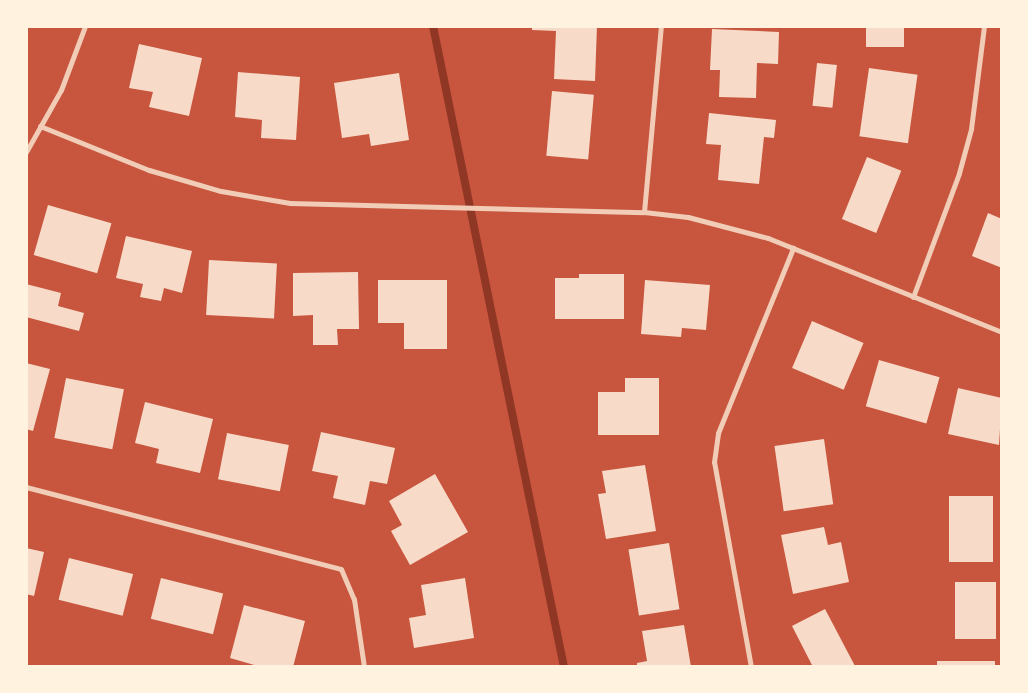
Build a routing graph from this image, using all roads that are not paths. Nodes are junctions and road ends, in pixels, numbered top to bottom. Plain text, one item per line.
1 (85, 26) edge
2 (661, 26) edge
3 (984, 26) edge
4 (40, 126) junction
5 (26, 152) edge
6 (644, 212) junction
7 (793, 248) junction
8 (912, 297) junction
9 (1002, 332) edge
10 (26, 487) edge
11 (364, 667) edge
12 (752, 667) edge

1 - 4 street
2 - 6 street
3 - 8 street
4 - 5 street
4 - 6 street
6 - 7 street
7 - 8 street
7 - 12 street
8 - 9 street
10 - 11 street

